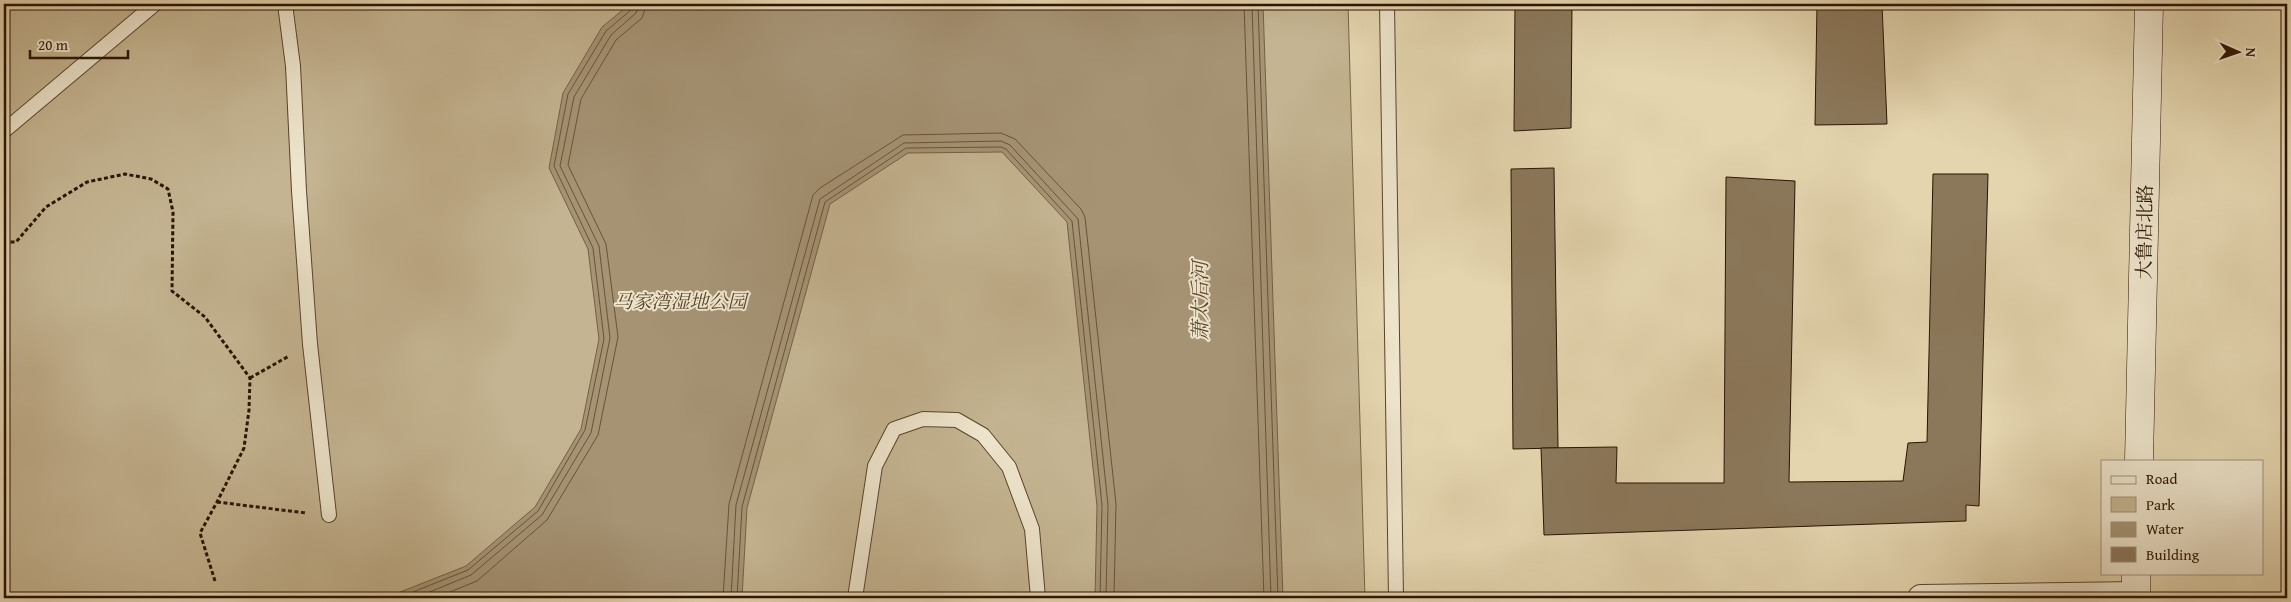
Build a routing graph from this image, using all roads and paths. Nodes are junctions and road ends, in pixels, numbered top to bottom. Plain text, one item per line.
1 (154, 4) edge
2 (285, 4) edge
3 (1387, 4) edge
4 (2149, 4) edge
5 (4, 131) edge
6 (4, 242) edge
7 (310, 344) junction
8 (250, 378) junction
9 (2139, 460) edge
10 (218, 502) junction
11 (328, 515) joint
12 (215, 582) dead end
13 (2136, 589) edge
14 (855, 598) edge
15 (1038, 598) edge
16 (1396, 598) edge
17 (1921, 598) edge

1 - 5 lane
2 - 7 lane
3 - 16 lane
4 - 9 street, 大鲁店北路
6 - 8 path
7 - 8 path
7 - 11 lane
8 - 10 path
10 - 11 path
10 - 12 path
13 - 17 street
14 - 15 lane

